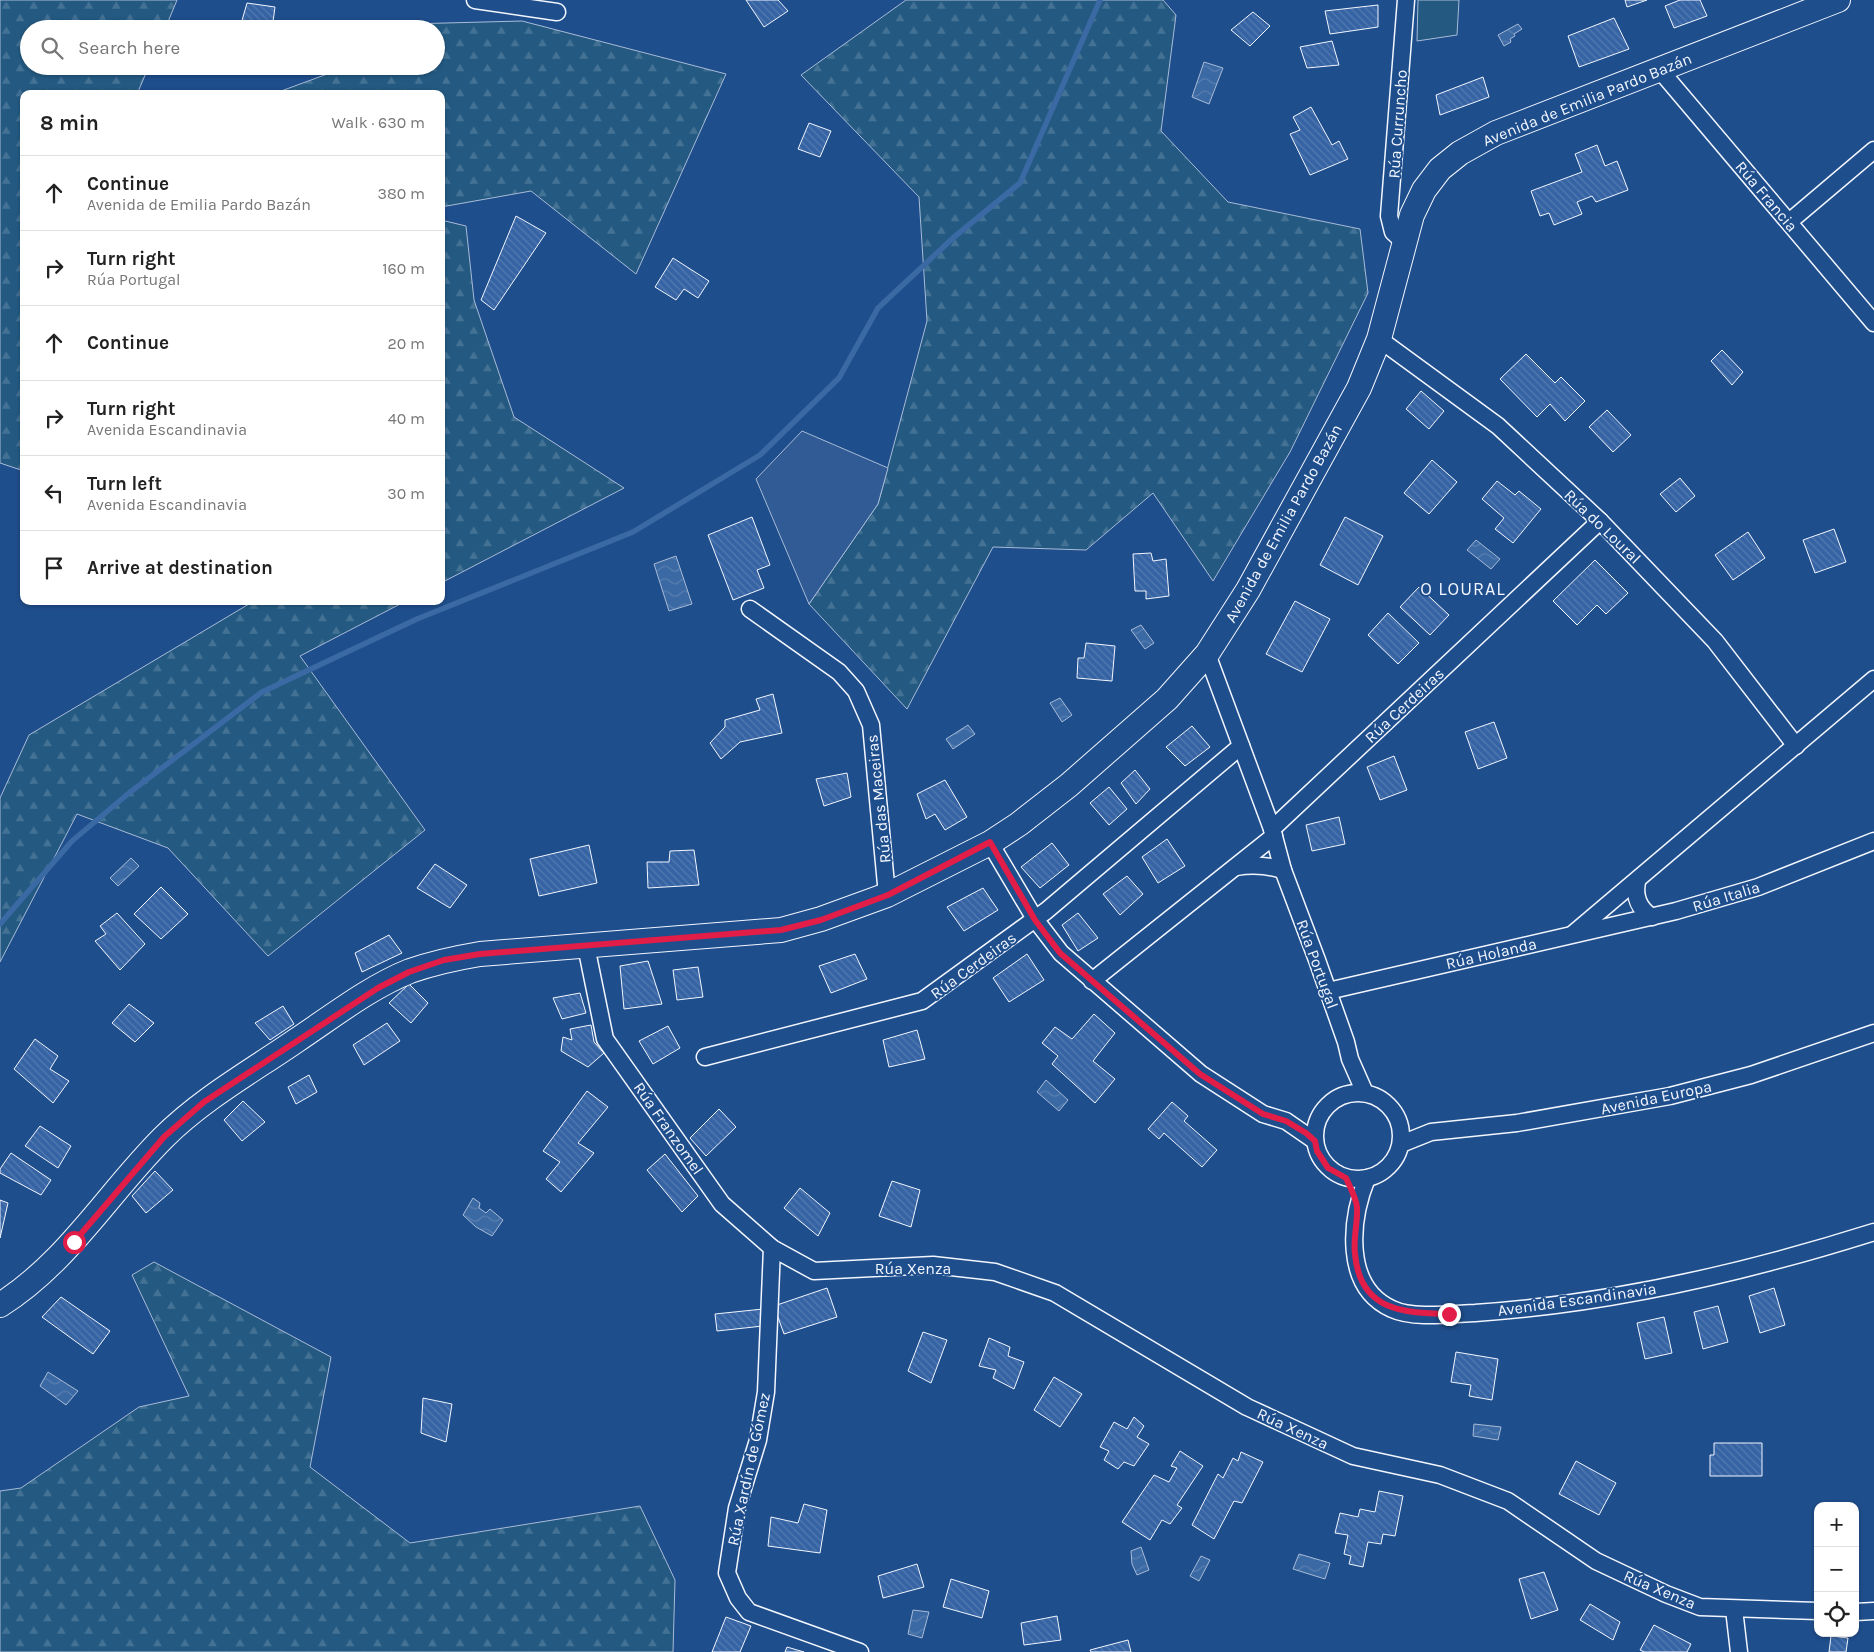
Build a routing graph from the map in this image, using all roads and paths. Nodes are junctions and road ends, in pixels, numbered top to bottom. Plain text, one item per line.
1 (475, 0) edge
2 (1406, 0) edge
3 (1838, 0) edge
4 (556, 12) dead end
5 (1659, 69) junction
6 (1874, 150) edge
7 (1789, 222) junction
8 (1405, 243) junction
9 (1874, 323) edge
10 (1379, 338) junction
11 (1600, 521) junction
12 (750, 609) dead end
13 (1207, 654) junction
14 (1874, 679) edge
15 (1241, 746) junction
16 (1796, 746) junction
17 (1273, 833) junction
18 (1874, 841) edge
19 (990, 842) junction
20 (1234, 868) junction
21 (1283, 870) junction
22 (1637, 882) junction
23 (888, 895) junction
24 (1652, 917) junction
25 (1035, 920) junction
26 (1572, 934) junction
27 (586, 946) junction
28 (1092, 981) junction
29 (1328, 990) junction
30 (1874, 1033) edge
31 (705, 1057) dead end
32 (1350, 1059) junction
33 (1365, 1093) junction
34 (1342, 1095) junction
35 (1319, 1116) junction
36 (1286, 1121) junction
37 (1399, 1122) junction
38 (1431, 1132) junction
39 (1315, 1141) junction
40 (1401, 1144) junction
41 (1346, 1178) junction
42 (1367, 1178) junction
43 (1357, 1206) junction
44 (1874, 1232) edge
45 (772, 1248) junction
46 (0, 1305) edge
47 (1734, 1609) junction
48 (1814, 1611) edge
49 (1874, 1611) edge
50 (1859, 1612) edge
51 (842, 1649) edge
52 (860, 1652) edge
53 (1738, 1652) edge

1 - 4 street
2 - 8 street, Rúa Curruncho
3 - 5 street, Avenida de Emilia Pardo Bazán
5 - 7 street, Rúa Francia
5 - 8 street, Avenida de Emilia Pardo Bazán
6 - 7 street
7 - 9 street, Rúa Francia
8 - 10 street, Avenida de Emilia Pardo Bazán
10 - 11 street, Rúa do Loural
10 - 13 street, Avenida de Emilia Pardo Bazán
11 - 16 street, Rúa do Loural
11 - 17 street, Rúa Cerdeiras
12 - 23 street, Rúa das Maceiras
13 - 15 street
13 - 19 street, Avenida de Emilia Pardo Bazán
14 - 16 street, Rúa Holanda
15 - 17 street
15 - 25 street, Rúa Cerdeiras
16 - 22 street, Rúa Holanda
17 - 20 street
17 - 21 street, Rúa Portugal
18 - 24 street, Rúa Italia
19 - 23 street, Avenida de Emilia Pardo Bazán
19 - 25 street
20 - 21 street
20 - 28 street
21 - 29 street, Rúa Portugal
22 - 24 street
22 - 26 street, Rúa Holanda
23 - 27 street, Avenida de Emilia Pardo Bazán
24 - 26 street, Rúa Italia
25 - 28 street
25 - 31 street, Rúa Cerdeiras
26 - 29 street, Rúa Holanda
27 - 45 street, Rúa Franzomel
27 - 46 street, Avenida de Emilia Pardo Bazán
28 - 36 street
29 - 32 street, Rúa Portugal
30 - 38 street, Avenida Europa
32 - 33 street, Rúa Portugal
32 - 34 street, Rúa Portugal
33 - 34 street
33 - 37 street
34 - 35 street
35 - 36 street
35 - 39 street
36 - 39 street
37 - 38 street, Avenida Europa
37 - 40 street
38 - 40 street, Avenida Europa
39 - 41 street
40 - 42 street
41 - 42 street
41 - 43 street, Avenida Escandinavia
42 - 43 street, Avenida Escandinavia
43 - 44 street, Avenida Escandinavia
45 - 47 street, Rúa Xenza
45 - 51 street, Rúa Xardín de Gómez
47 - 48 street, Rúa Xenza
47 - 53 street
49 - 50 street
51 - 52 street, Rúa Xardín de Gómez

